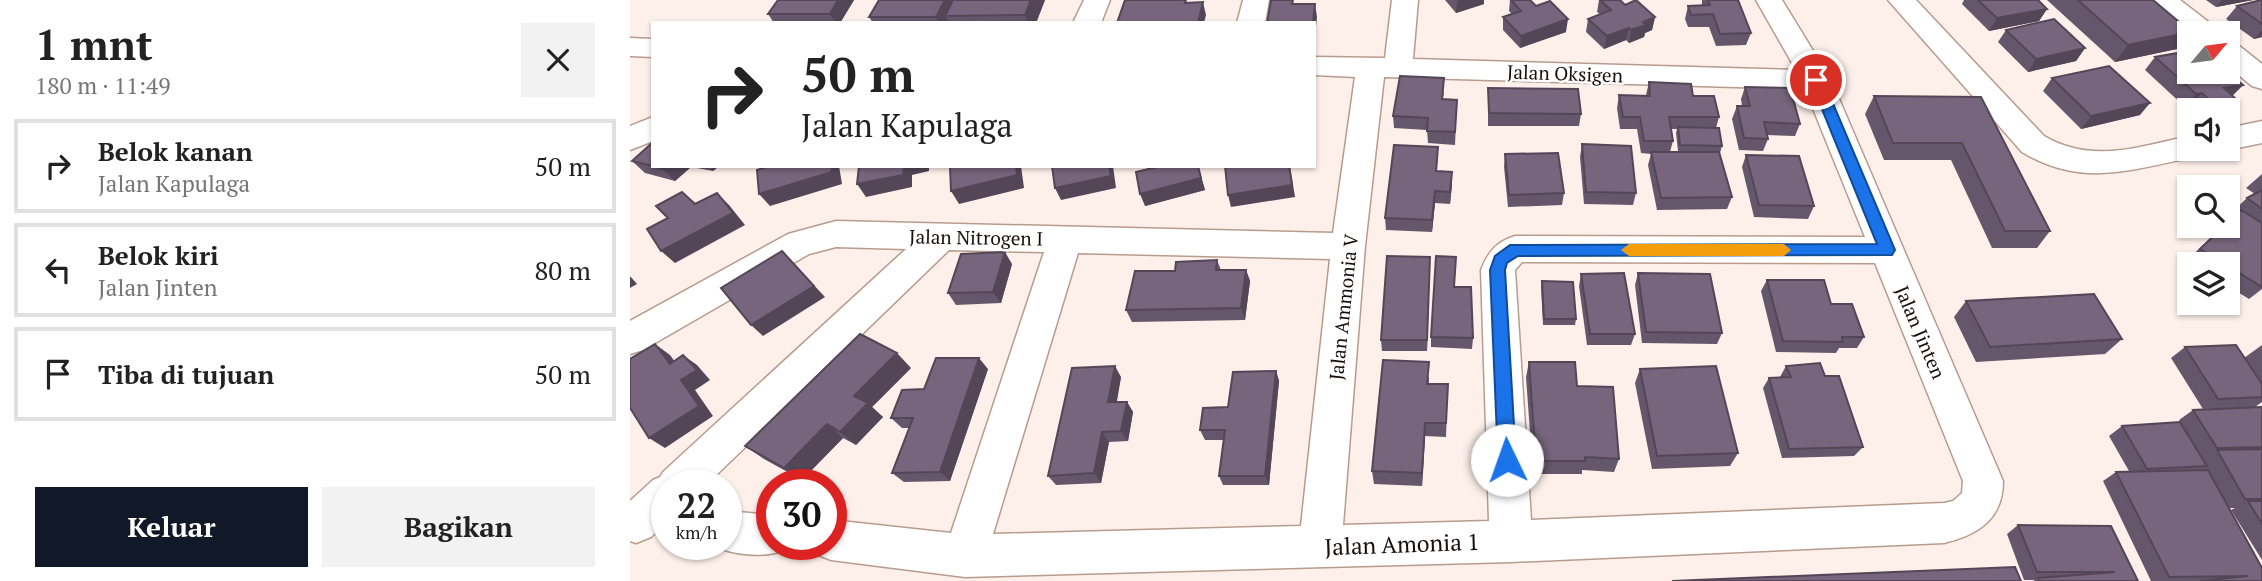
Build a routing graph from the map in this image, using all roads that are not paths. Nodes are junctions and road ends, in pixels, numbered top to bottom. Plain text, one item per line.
1 (1097, 0) edge
2 (1256, 0) edge
3 (1405, 0) edge
4 (1769, 0) edge
5 (1900, 0) edge
6 (2163, 0) edge
7 (1088, 21) edge
8 (1251, 21) edge
9 (2190, 21) edge
10 (630, 47) edge
11 (651, 48) edge
12 (2240, 62) edge
13 (1316, 66) edge
14 (1385, 68) junction
15 (2262, 79) edge
16 (1816, 80) junction
17 (2262, 132) edge
18 (2240, 137) edge
19 (2177, 149) edge
20 (942, 236) junction
21 (1065, 239) junction
22 (1348, 246) junction
23 (1887, 250) junction
24 (630, 339) edge
25 (694, 469) edge
26 (1972, 514) joint
27 (1511, 541) junction
28 (847, 542) edge
29 (1320, 546) junction
30 (965, 556) junction

1 - 7 street
2 - 8 street
3 - 14 street, Jalan Ammonia V
4 - 16 street, Jalan Jinten
5 - 19 street
6 - 9 street
10 - 11 street
12 - 15 street
13 - 14 street, Jalan Oksigen
14 - 16 street, Jalan Oksigen
14 - 22 street, Jalan Ammonia V
16 - 23 street, Jalan Jinten
17 - 18 street
20 - 21 street, Jalan Nitrogen I
20 - 24 street, Jalan Nitrogen I
20 - 25 street
21 - 22 street, Jalan Nitrogen I
21 - 30 street
22 - 29 street, Jalan Ammonia V
23 - 26 street, Jalan Jinten
23 - 27 street
26 - 27 street, Jalan Amonia 1
27 - 29 street, Jalan Amonia 1
28 - 30 street, Jalan Amonia 1
29 - 30 street, Jalan Amonia 1

